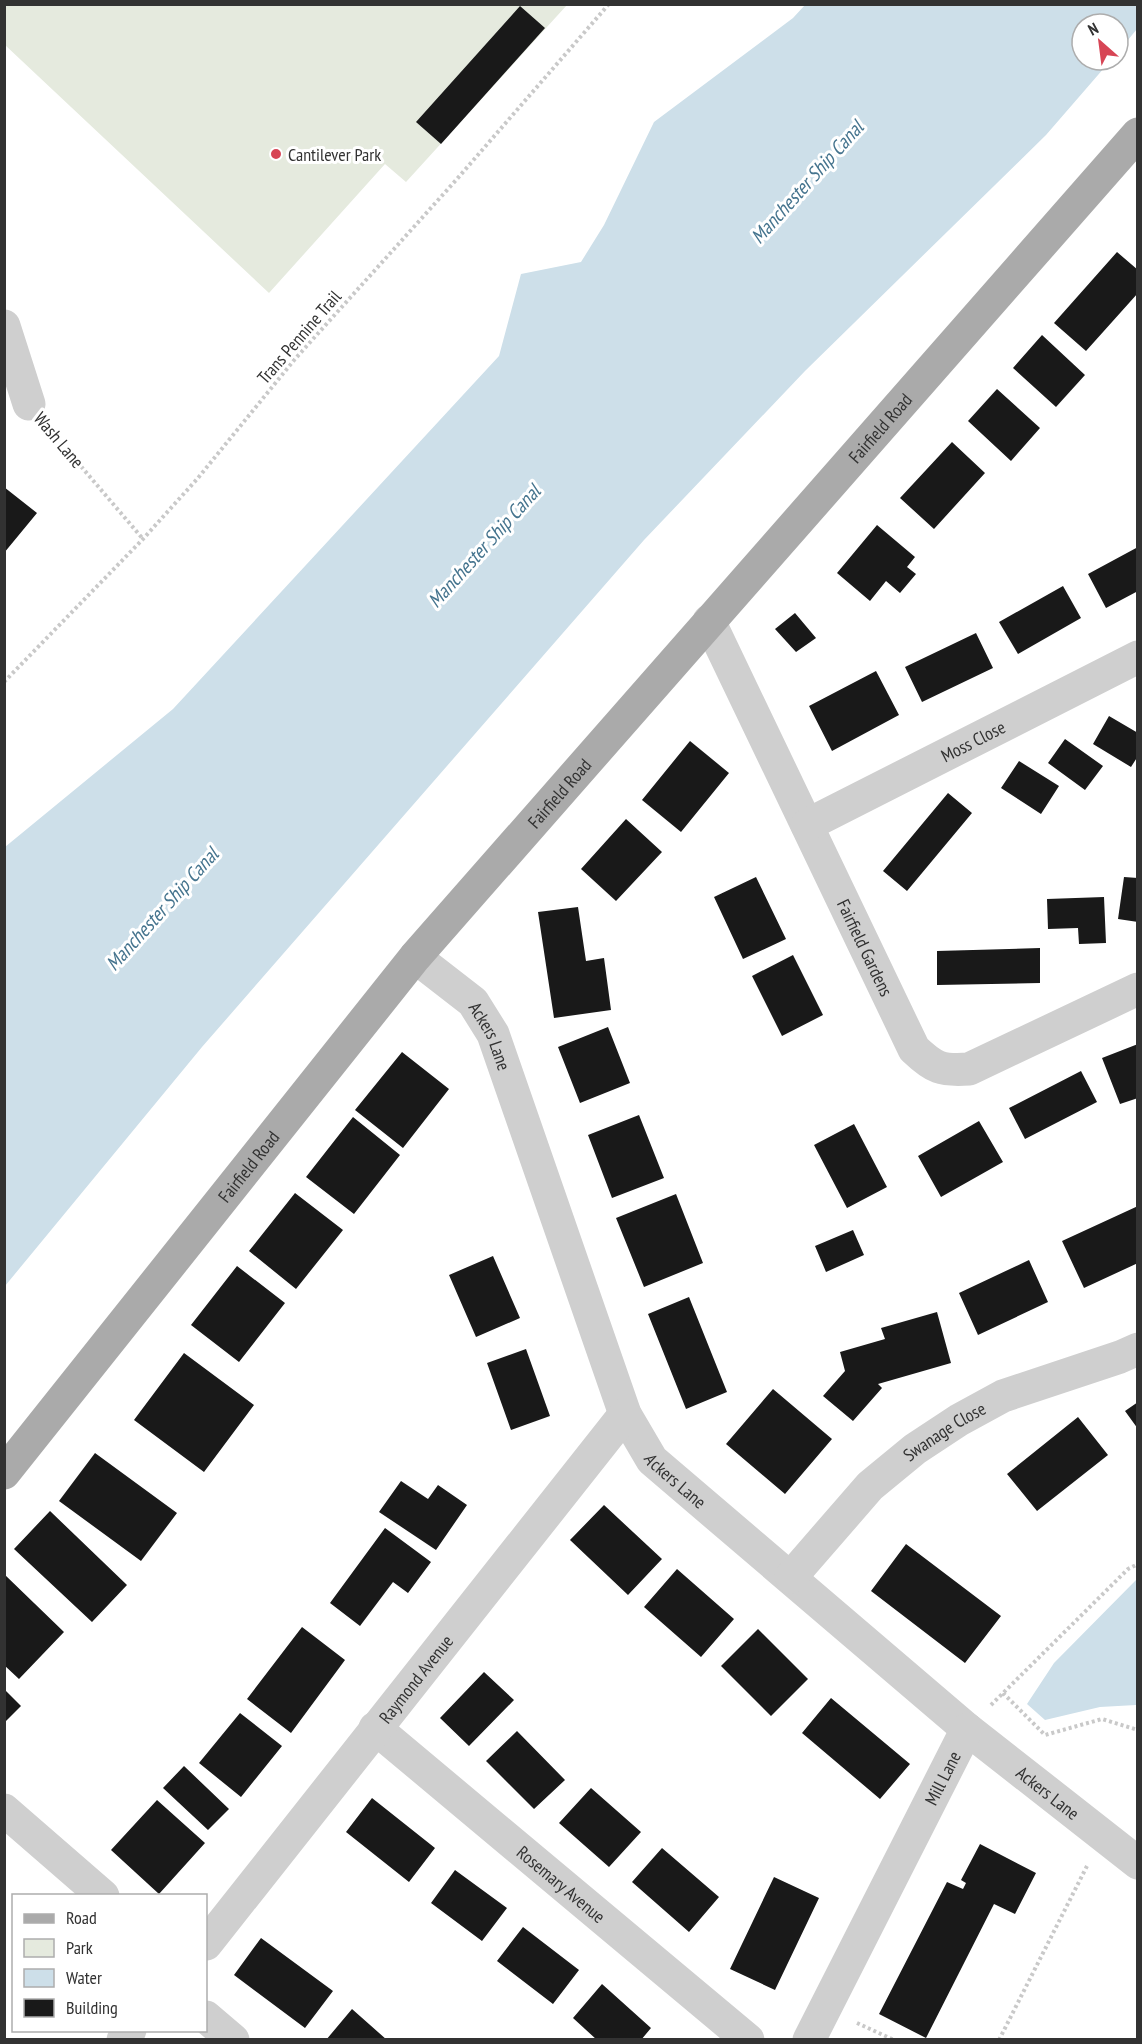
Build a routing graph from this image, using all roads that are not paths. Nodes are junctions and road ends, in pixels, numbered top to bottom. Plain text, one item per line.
1 (1137, 134) edge
2 (4, 326) edge
3 (28, 404) road end
4 (709, 621) junction
5 (1137, 657) edge
6 (807, 825) junction
7 (415, 957) junction
8 (1137, 989) edge
9 (1137, 1349) edge
10 (625, 1414) junction
11 (4, 1473) edge
12 (791, 1577) junction
13 (375, 1728) junction
14 (967, 1729) junction
15 (4, 1810) edge
16 (1137, 1863) edge
17 (101, 1894) edge
18 (207, 1943) edge
19 (207, 2019) edge
20 (233, 2040) edge
21 (748, 2040) edge
22 (809, 2040) edge

1 - 4 main road, Fairfield Road
2 - 3 street, Wash Lane
4 - 6 street, Fairfield Gardens
4 - 7 main road, Fairfield Road
5 - 6 street, Moss Close
6 - 8 street, Fairfield Gardens
7 - 10 street, Ackers Lane
7 - 11 main road, Fairfield Road
9 - 12 street, Swanage Close
10 - 12 street, Ackers Lane
10 - 13 street, Raymond Avenue
12 - 14 street, Ackers Lane
13 - 18 street, Raymond Avenue
13 - 21 street, Rosemary Avenue
14 - 16 street, Ackers Lane
14 - 22 street, Mill Lane
15 - 17 street
19 - 20 street

